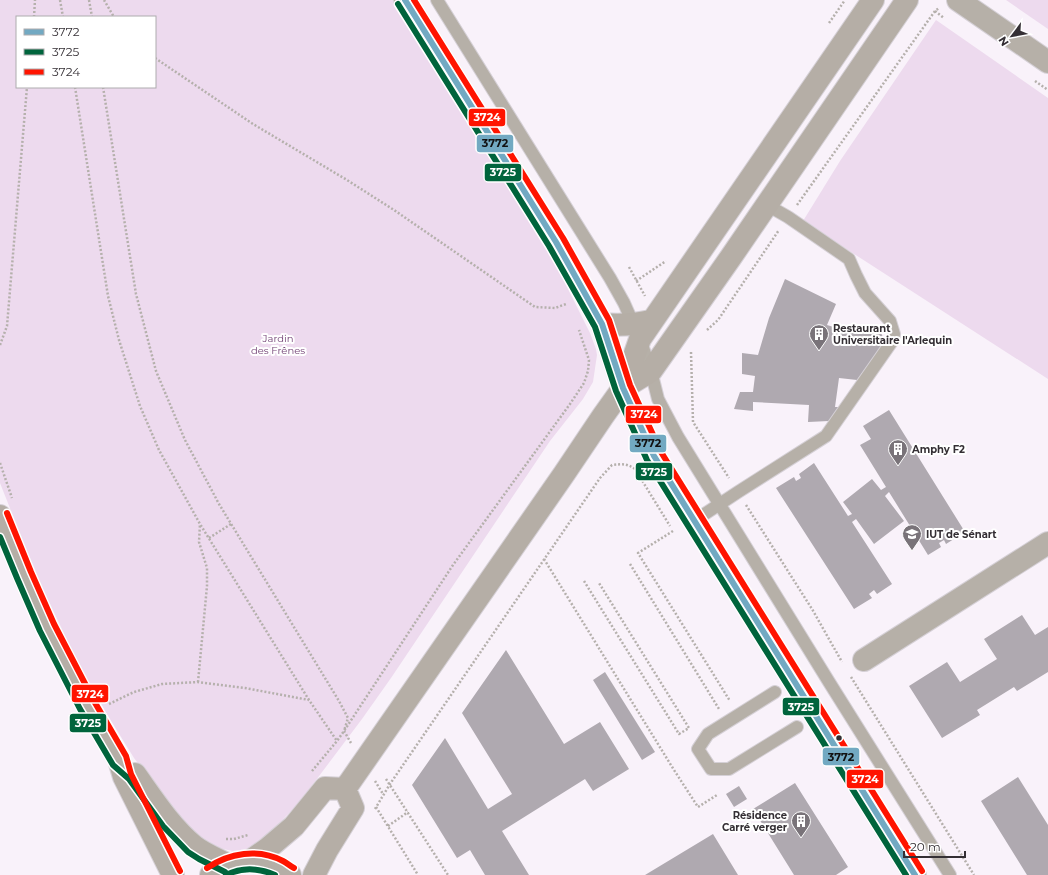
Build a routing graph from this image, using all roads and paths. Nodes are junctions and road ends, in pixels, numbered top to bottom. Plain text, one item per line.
1 (35, 0) edge
2 (60, 0) edge
3 (89, 0) edge
4 (104, 0) edge
5 (405, 0) edge
6 (437, 0) edge
7 (845, 0) edge
8 (873, 0) edge
9 (907, 0) edge
10 (958, 0) edge
11 (935, 11) dead end
12 (34, 16) edge
13 (63, 16) edge
14 (92, 16) edge
15 (113, 16) edge
16 (827, 26) dead end
17 (156, 59) edge
18 (1048, 62) edge
19 (28, 88) edge
20 (75, 88) edge
21 (103, 88) edge
22 (767, 205) junction
23 (788, 217) junction
24 (669, 256) dead end
25 (629, 266) dead end
26 (569, 310) dead end
27 (602, 324) junction
28 (578, 328) dead end
29 (642, 329) junction
30 (702, 335) dead end
31 (0, 345) edge
32 (690, 352) dead end
33 (651, 371) junction
34 (623, 388) junction
35 (0, 463) edge
36 (612, 465) dead end
37 (738, 492) junction
38 (720, 504) junction
39 (7, 509) edge
40 (694, 521) junction
41 (200, 524) junction
42 (231, 524) junction
43 (673, 531) dead end
44 (209, 538) junction
45 (1048, 543) edge
46 (544, 559) junction
47 (630, 564) dead end
48 (584, 581) dead end
49 (599, 583) dead end
50 (851, 665) junction
51 (198, 682) junction
52 (775, 692) dead end
53 (309, 700) junction
54 (112, 710) dead end
55 (797, 727) dead end
56 (344, 731) junction
57 (337, 741) junction
58 (119, 760) junction
59 (363, 763) junction
60 (308, 775) dead end
61 (386, 779) dead end
62 (390, 784) junction
63 (345, 789) junction
64 (717, 795) dead end
65 (373, 801) dead end
66 (408, 812) junction
67 (388, 826) junction
68 (252, 834) dead end
69 (225, 839) dead end
70 (230, 867) edge
71 (173, 875) edge
72 (290, 875) edge
73 (314, 875) edge
74 (418, 875) edge
75 (448, 875) edge
76 (915, 875) edge
77 (950, 875) edge
78 (974, 875) edge

1 - 12 path
2 - 13 path
3 - 14 path
4 - 15 path
5 - 27 street
6 - 29 lane
7 - 16 path
8 - 29 street
9 - 22 street
10 - 18 street
11 - 23 path
17 - 26 path
19 - 31 path
20 - 41 path
21 - 42 path
22 - 23 lane
22 - 33 street
23 - 30 path
23 - 37 lane
24 - 25 path
27 - 29 street
27 - 34 street
28 - 56 path
29 - 33 lane
29 - 34 street
32 - 37 path
33 - 34 street
33 - 38 lane
34 - 40 street
34 - 59 street
35 - 39 path
36 - 46 path
37 - 38 lane
37 - 50 path
38 - 40 lane
38 - 77 lane
39 - 58 street
40 - 76 street
41 - 44 path
41 - 51 path
42 - 44 path
42 - 56 path
43 - 47 path
44 - 53 path
45 - 50 street
46 - 62 path
46 - 64 path
48 - 49 path
50 - 78 path
51 - 53 path
51 - 54 path
52 - 55 lane
53 - 57 path
56 - 57 path
56 - 59 path
57 - 60 path
58 - 70 street
58 - 71 street
59 - 62 path
59 - 63 street
61 - 62 path
62 - 66 path
63 - 70 street
63 - 73 street
65 - 67 path
66 - 67 path
66 - 75 path
67 - 74 path
68 - 69 path
70 - 72 street

